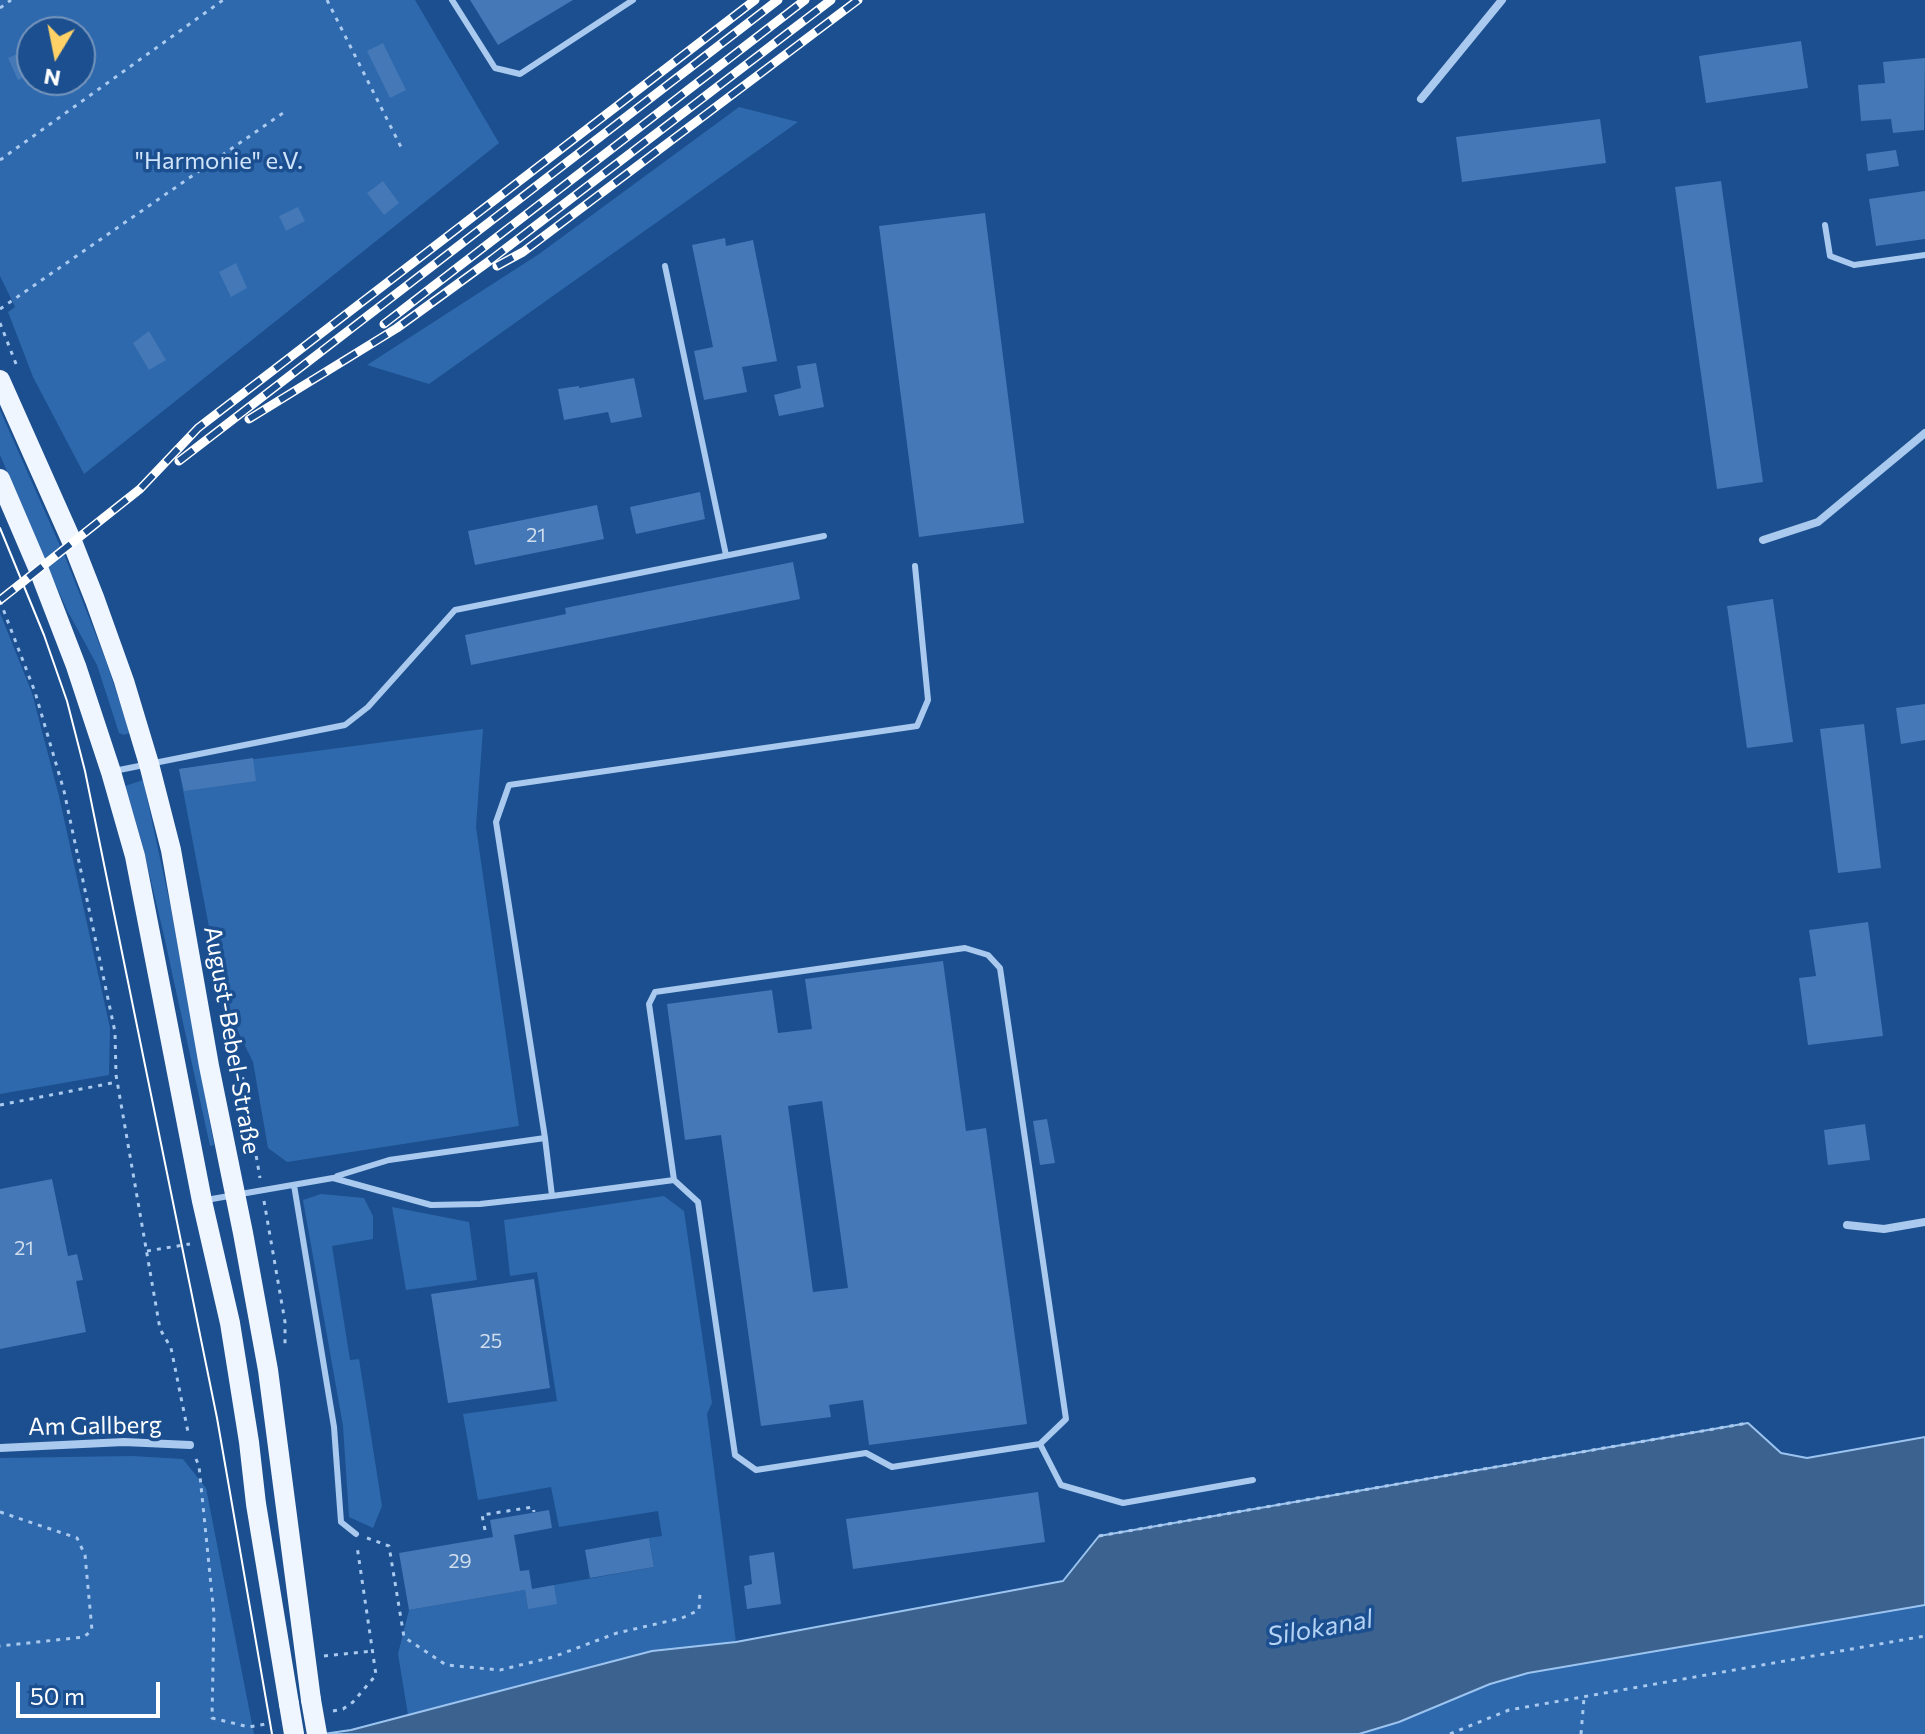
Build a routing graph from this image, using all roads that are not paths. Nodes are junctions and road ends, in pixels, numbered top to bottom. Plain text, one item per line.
1 (452, 0) edge
2 (633, 0) edge
3 (1502, 0) edge
4 (1421, 99) dead end
5 (1825, 225) dead end
6 (1925, 255) edge
7 (665, 266) dead end
8 (0, 380) edge
9 (1925, 433) edge
10 (0, 479) edge
11 (824, 536) dead end
12 (1763, 540) dead end
13 (726, 555) junction
14 (915, 566) dead end
15 (149, 764) junction
16 (111, 772) junction
17 (545, 1138) junction
18 (333, 1178) junction
19 (674, 1180) junction
20 (294, 1185) junction
21 (235, 1195) junction
22 (552, 1196) junction
23 (202, 1201) junction
24 (1925, 1222) edge
25 (1847, 1225) dead end
26 (1040, 1444) junction
27 (190, 1445) road end
28 (0, 1448) edge
29 (1253, 1480) dead end
30 (356, 1534) road end
31 (294, 1734) edge
32 (317, 1734) edge

1 - 2 lane
3 - 4 street
5 - 6 lane
7 - 13 lane
8 - 15 main road, August-Bebel-Straße
9 - 12 street
10 - 16 main road
11 - 13 lane
13 - 15 lane
14 - 17 lane
15 - 16 lane
15 - 21 main road, August-Bebel-Straße
16 - 23 main road
17 - 18 lane
17 - 22 lane
18 - 20 lane
18 - 22 lane
19 - 22 lane
19 - 26 lane
19 - 26 lane
20 - 21 lane
20 - 30 lane
21 - 23 lane
21 - 32 main road, August-Bebel-Straße, bridge
23 - 31 main road, bridge
24 - 25 street
26 - 29 lane
27 - 28 street, Am Gallberg

